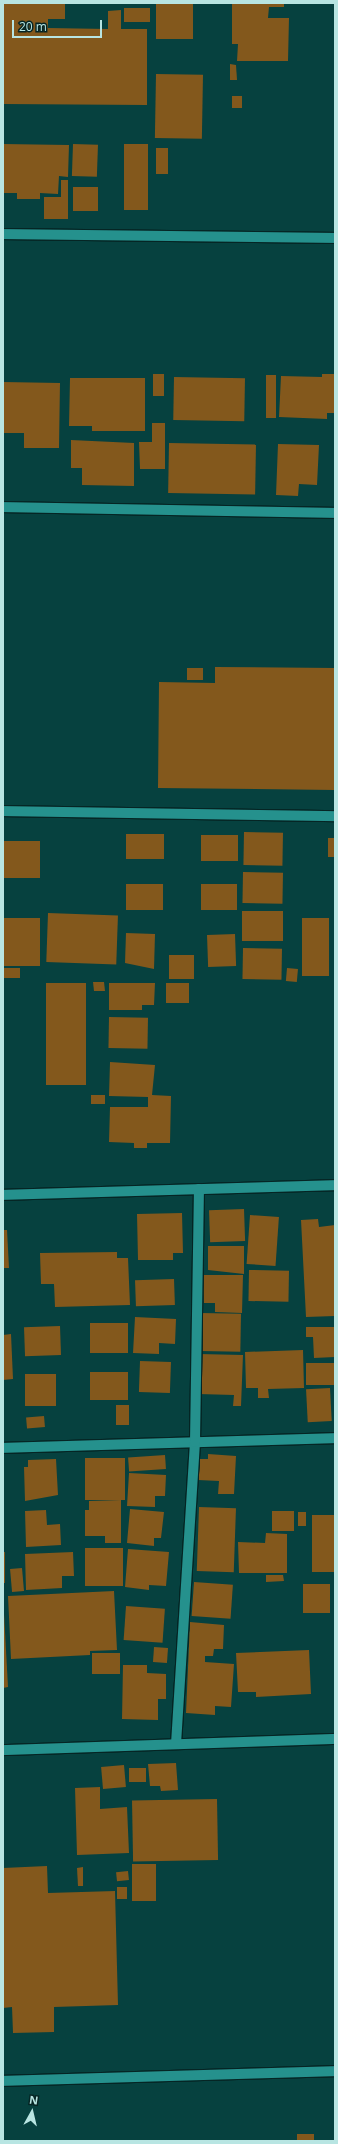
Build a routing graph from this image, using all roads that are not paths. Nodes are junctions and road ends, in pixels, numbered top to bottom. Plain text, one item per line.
1 (3, 234) edge
2 (335, 238) edge
3 (3, 507) edge
4 (335, 513) edge
5 (3, 811) edge
6 (335, 816) edge
7 (335, 1185) edge
8 (199, 1189) junction
9 (3, 1195) edge
10 (335, 1438) edge
11 (195, 1442) junction
12 (3, 1448) edge
13 (335, 1739) edge
14 (176, 1744) junction
15 (3, 1750) edge
16 (335, 2071) edge
17 (3, 2081) edge

1 - 2 street
3 - 4 street
5 - 6 street
7 - 8 street
8 - 9 street
8 - 11 street
10 - 11 street
11 - 12 street
11 - 14 street
13 - 14 street
14 - 15 street
16 - 17 street

